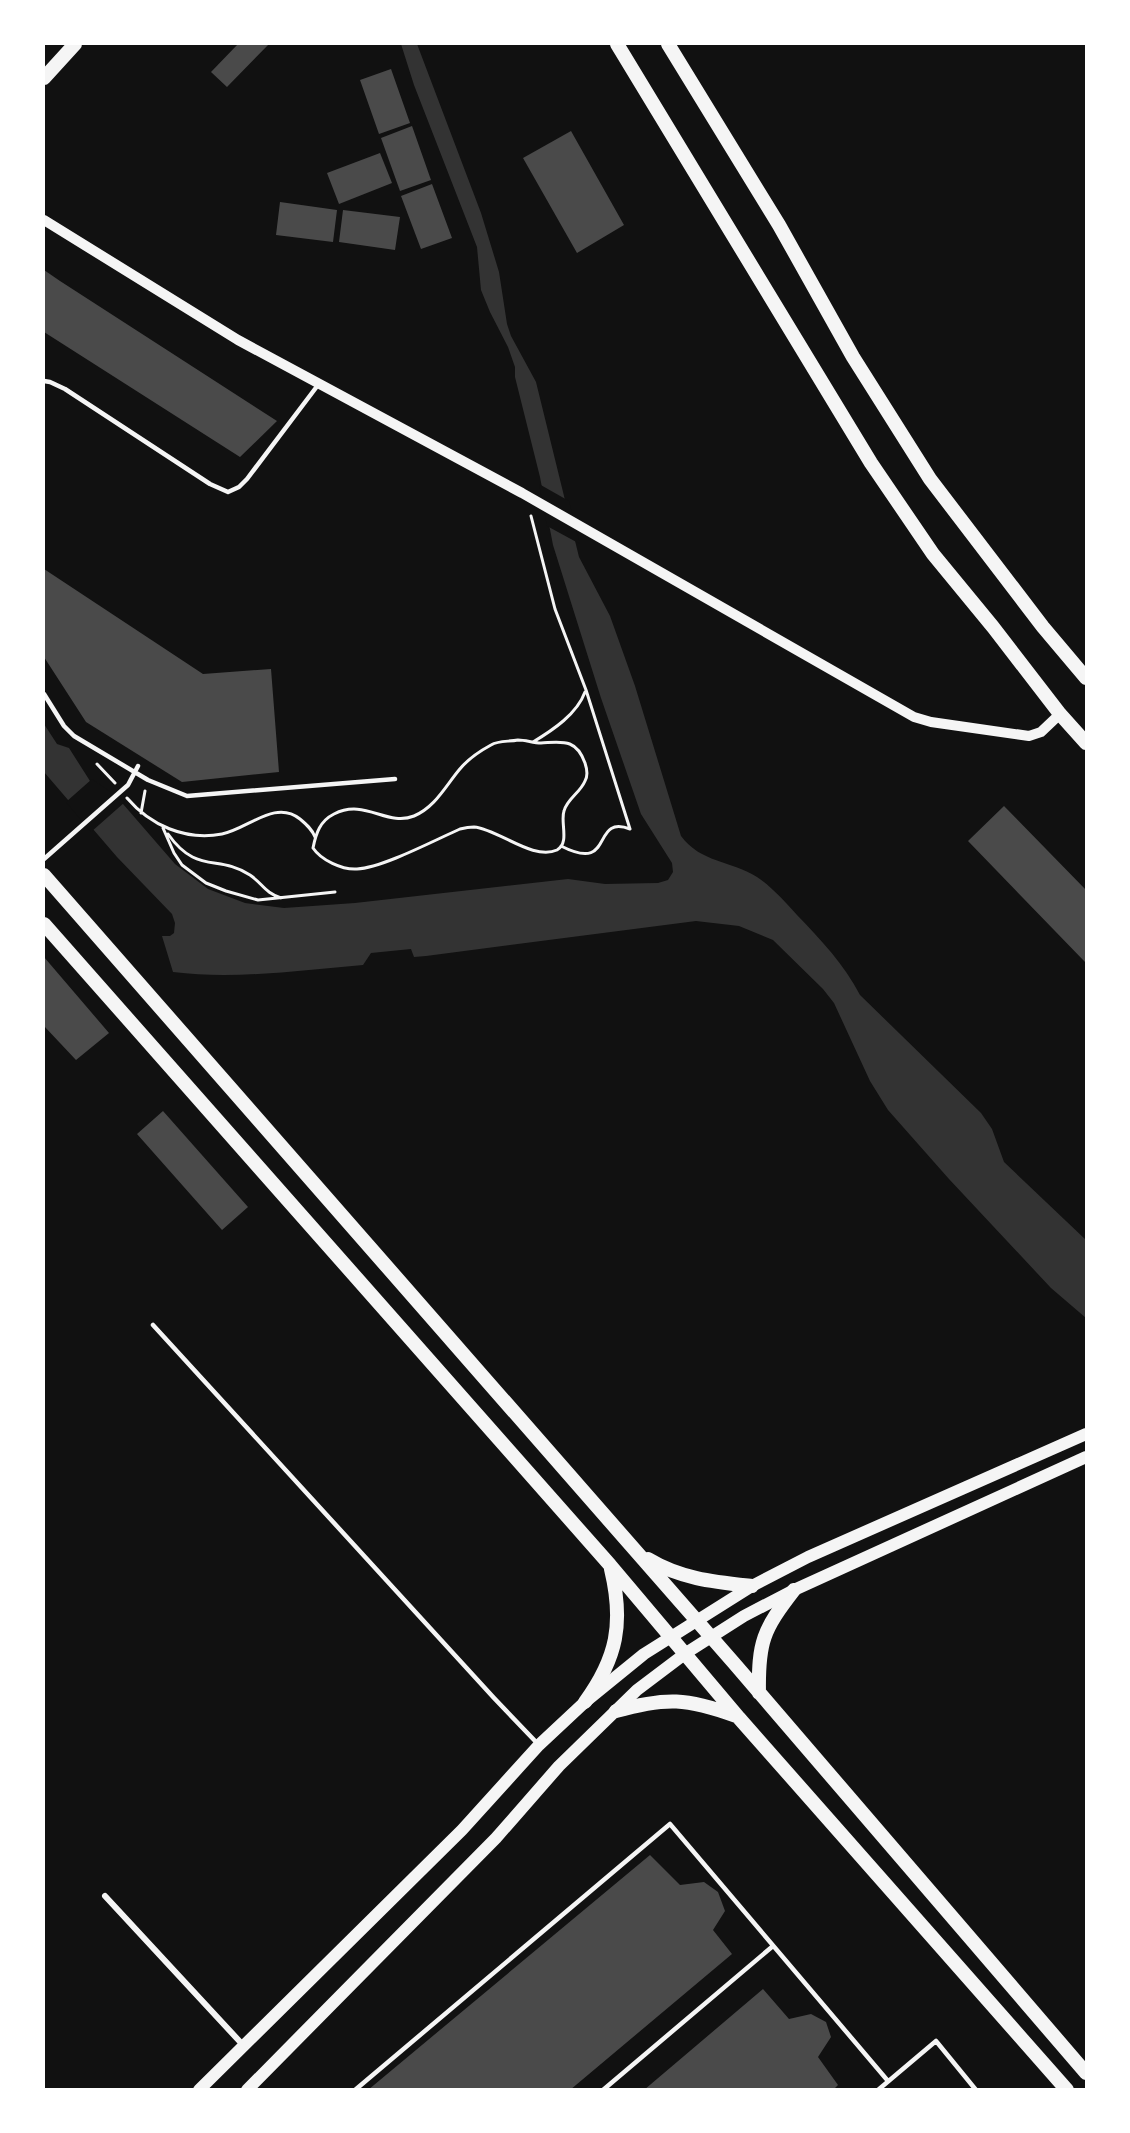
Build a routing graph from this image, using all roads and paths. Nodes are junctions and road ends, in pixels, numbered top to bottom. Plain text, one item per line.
1 (75, 44) edge
2 (617, 44) edge
3 (668, 44) edge
4 (44, 78) edge
5 (44, 220) edge
6 (44, 381) edge
7 (318, 384) junction
8 (531, 516) dead end
9 (1086, 678) edge
10 (586, 690) junction
11 (44, 694) edge
12 (1060, 714) junction
13 (532, 742) junction
14 (1086, 743) edge
15 (92, 759) dead end
16 (138, 766) dead end
17 (135, 772) junction
18 (395, 779) dead end
19 (116, 784) dead end
20 (146, 790) dead end
21 (123, 793) dead end
22 (141, 813) junction
23 (163, 828) junction
24 (315, 837) junction
25 (561, 846) junction
26 (44, 859) edge
27 (44, 875) edge
28 (335, 892) dead end
29 (281, 898) junction
30 (44, 924) edge
31 (153, 1325) dead end
32 (1086, 1434) edge
33 (1086, 1457) edge
34 (635, 1551) junction
35 (610, 1564) junction
36 (752, 1586) junction
37 (794, 1590) junction
38 (697, 1621) junction
39 (711, 1637) junction
40 (672, 1638) junction
41 (686, 1653) junction
42 (759, 1694) junction
43 (585, 1702) junction
44 (616, 1711) junction
45 (739, 1718) junction
46 (539, 1745) junction
47 (105, 1896) dead end
48 (773, 1946) junction
49 (243, 2045) junction
50 (1086, 2073) edge
51 (888, 2081) junction
52 (255, 2087) edge
53 (199, 2090) edge
54 (356, 2090) edge
55 (603, 2090) edge
56 (878, 2090) edge
57 (976, 2090) edge
58 (1067, 2090) edge

1 - 4 main road
2 - 12 main road
3 - 9 main road
5 - 7 street
6 - 7 lane
7 - 12 street
8 - 10 path
10 - 13 path
10 - 25 path
11 - 17 lane
12 - 14 main road
13 - 24 path
13 - 25 path
15 - 19 path
16 - 17 lane
17 - 18 lane
17 - 26 lane
20 - 22 path
21 - 22 path
22 - 23 path
23 - 24 path
23 - 29 path
23 - 29 path
24 - 25 path
27 - 34 main road
28 - 29 path
30 - 35 main road
31 - 46 lane
32 - 36 main road
33 - 37 main road
34 - 36 main road
34 - 38 main road
35 - 40 main road
35 - 43 main road
36 - 38 main road
37 - 39 main road
37 - 42 main road
38 - 39 main road
38 - 40 main road
39 - 41 main road
39 - 42 main road
40 - 41 main road
40 - 43 main road
41 - 44 main road
41 - 45 main road
42 - 50 main road
43 - 46 main road
44 - 45 main road
44 - 52 main road
45 - 58 main road
46 - 49 main road
47 - 49 street
48 - 51 lane
48 - 54 lane
48 - 55 lane
49 - 53 main road
51 - 56 lane
51 - 57 lane

